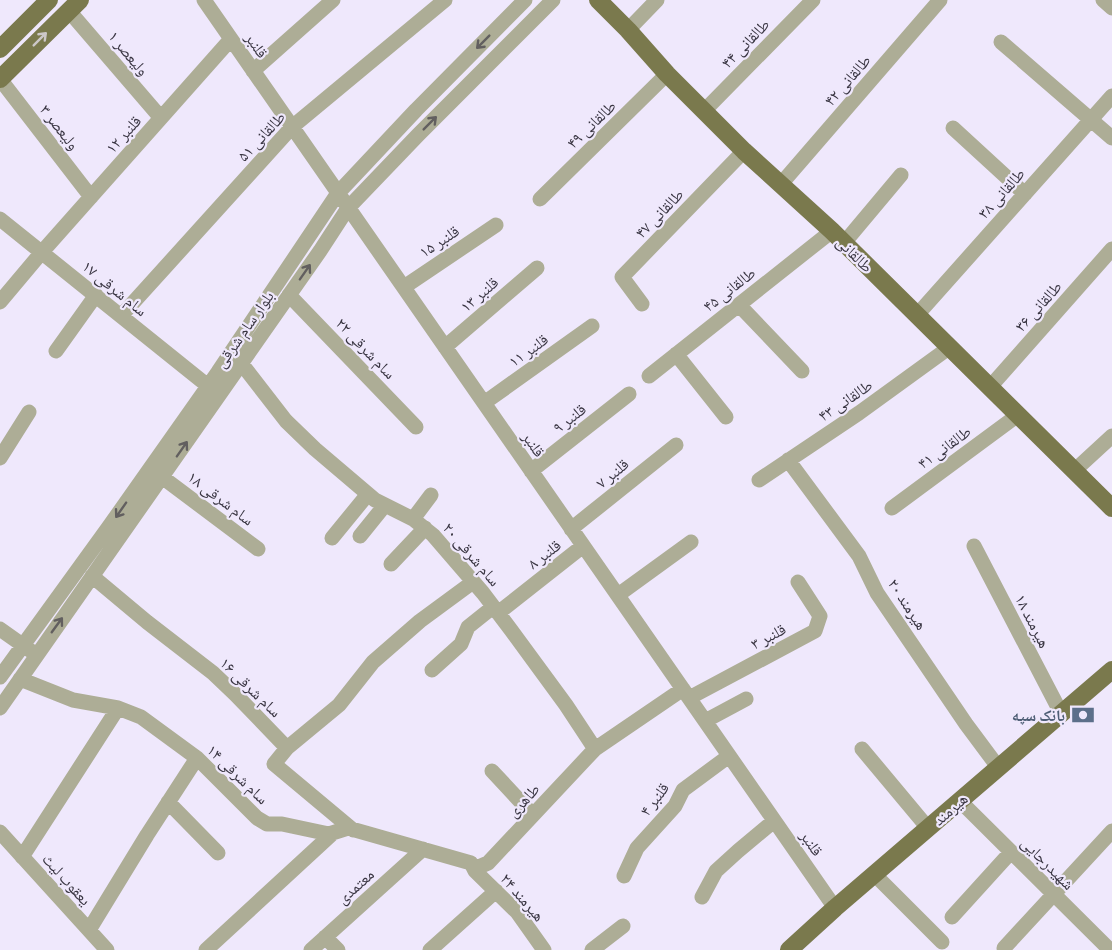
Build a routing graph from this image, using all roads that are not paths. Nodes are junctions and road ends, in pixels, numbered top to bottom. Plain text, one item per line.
1 (49, 0) edge
2 (204, 0) edge
3 (333, 0) edge
4 (445, 0) edge
5 (525, 0) edge
6 (553, 0) edge
7 (598, 0) edge
8 (657, 0) edge
9 (813, 0) edge
10 (940, 0) edge
11 (1103, 0) edge
12 (75, 5) edge
13 (1112, 8) edge
14 (628, 30) junction
15 (231, 39) junction
16 (1001, 42) dead end
17 (0, 49) edge
18 (253, 71) junction
19 (667, 74) junction
20 (0, 79) edge
21 (1112, 96) edge
22 (704, 111) junction
23 (161, 118) junction
24 (1091, 120) junction
25 (292, 127) junction
26 (953, 128) dead end
27 (1112, 138) edge
28 (744, 151) junction
29 (901, 175) dead end
30 (781, 184) junction
31 (338, 194) junction
32 (1025, 194) junction
33 (91, 197) junction
34 (540, 199) dead end
35 (348, 208) junction
36 (0, 219) edge
37 (496, 225) dead end
38 (838, 237) junction
39 (1112, 249) edge
40 (42, 252) junction
41 (537, 268) dead end
42 (404, 287) junction
43 (289, 295) junction
44 (96, 296) junction
45 (0, 302) edge
46 (642, 304) dead end
47 (739, 305) junction
48 (917, 315) junction
49 (121, 316) junction
50 (592, 326) dead end
51 (445, 347) junction
52 (950, 347) junction
53 (56, 351) dead end
54 (676, 354) junction
55 (241, 363) junction
56 (802, 370) dead end
57 (649, 376) dead end
58 (208, 386) junction
59 (990, 387) junction
60 (630, 393) dead end
61 (484, 404) junction
62 (29, 412) dead end
63 (1018, 415) junction
64 (726, 417) dead end
65 (416, 427) dead end
66 (1112, 436) edge
67 (676, 445) dead end
68 (0, 458) edge
69 (788, 460) junction
70 (531, 471) junction
71 (1074, 471) junction
72 (162, 477) junction
73 (759, 480) dead end
74 (368, 494) junction
75 (431, 495) dead end
76 (385, 505) junction
77 (892, 508) dead end
78 (1112, 508) edge
79 (419, 524) junction
80 (571, 529) junction
81 (360, 536) dead end
82 (332, 538) dead end
83 (691, 542) dead end
84 (583, 546) junction
85 (974, 546) dead end
86 (258, 549) dead end
87 (391, 564) dead end
88 (92, 576) junction
89 (473, 582) junction
90 (798, 582) dead end
91 (618, 595) junction
92 (496, 610) junction
93 (0, 629) edge
94 (23, 645) junction
95 (36, 655) junction
96 (432, 670) dead end
97 (1112, 670) edge
98 (0, 677) edge
99 (20, 679) junction
100 (686, 694) junction
101 (746, 699) dead end
102 (0, 708) edge
103 (118, 708) junction
104 (1061, 714) junction
105 (705, 721) junction
106 (287, 748) junction
107 (595, 749) junction
108 (862, 749) dead end
109 (729, 756) junction
110 (197, 758) junction
111 (998, 767) junction
112 (492, 771) dead end
113 (960, 801) junction
114 (168, 802) junction
115 (533, 815) junction
116 (774, 821) junction
117 (928, 828) junction
118 (353, 830) junction
119 (1112, 831) edge
120 (0, 832) edge
121 (333, 833) junction
122 (423, 849) junction
123 (1011, 852) junction
124 (218, 853) dead end
125 (22, 857) junction
126 (474, 869) junction
127 (874, 874) junction
128 (624, 876) dead end
129 (496, 891) junction
130 (1054, 894) junction
131 (702, 897) dead end
132 (835, 908) junction
133 (952, 917) dead end
134 (623, 926) dead end
135 (89, 930) junction
136 (325, 937) junction
137 (942, 942) dead end
138 (1004, 948) dead end
139 (107, 950) edge
140 (206, 950) edge
141 (310, 950) edge
142 (338, 950) edge
143 (430, 950) edge
144 (544, 950) edge
145 (592, 950) edge
146 (789, 950) edge
147 (1110, 950) edge

1 - 17 main road
2 - 15 street, قلنبر
3 - 18 street
4 - 25 street, طالقانی ۵۱
5 -> 31 street, بلوار سام شرقی
35 -> 6 street, بلوار سام شرقی
7 - 14 main road, طالقانی
8 - 14 street
9 - 22 street, طالقانی ۴۴
10 - 30 street, طالقانی ۴۲
11 - 13 street
20 -> 12 main road
12 - 23 street, ولیعصر ۱
14 - 19 main road, طالقانی
15 - 18 street, قلنبر
15 - 23 street, قلنبر ۱۲
16 - 24 street
18 - 25 street, قلنبر
19 - 22 main road, طالقانی
19 - 34 street, طالقانی ۴۹
20 - 33 street, ولیعصر ۳
21 - 24 street, طالقانی ۳۸
22 - 28 main road, طالقانی
23 - 33 street, قلنبر ۱۲
24 - 27 street
24 - 32 street, طالقانی ۳۸
25 - 31 street, قلنبر
25 - 49 street, طالقانی ۵۱
26 - 32 street
28 - 30 main road, طالقانی
28 - 46 street, طالقانی ۴۷
29 - 38 street, طالقانی ۴۵
30 - 38 main road, طالقانی
31 - 35 street, قلنبر
31 - 58 street, بلوار سام شرقی
32 - 48 street, طالقانی ۳۸
33 - 40 street, قلنبر ۱۲
35 - 42 street, قلنبر
43 -> 35 street, بلوار سام شرقی
36 - 40 street, سام شرقی ۱۷
37 - 42 street, قلنبر ۱۵
38 - 47 street, طالقانی ۴۵
38 - 48 main road, طالقانی
39 - 59 street, طالقانی ۳۶
40 - 44 street, سام شرقی ۱۷
40 - 45 street, قلنبر ۱۲
41 - 51 street, قلنبر ۱۳
42 - 51 street, قلنبر
43 - 55 street, بلوار سام شرقی
43 - 65 street, سام شرقی ۲۲
44 - 49 street, سام شرقی ۱۷
44 - 53 street
47 - 54 street, طالقانی ۴۵
47 - 56 street
48 - 52 main road, طالقانی
49 - 58 street, سام شرقی ۱۷
50 - 61 street, قلنبر ۱۱
51 - 61 street, قلنبر
52 - 59 main road, طالقانی
52 - 69 street, طالقانی ۴۳
54 - 57 street, طالقانی ۴۵
54 - 64 street
72 -> 55 street, بلوار سام شرقی
55 - 74 street, سام شرقی ۲۰
58 -> 94 street, بلوار سام شرقی
59 - 63 main road, طالقانی
60 - 70 street, قلنبر ۹
61 - 70 street, قلنبر
62 - 68 street
63 - 71 main road, طالقانی
63 - 77 street, طالقانی ۴۱
66 - 71 street
67 - 80 street, قلنبر ۷
69 - 73 street, طالقانی ۴۳
69 - 111 street, هیرمند ۲۰
70 - 80 street, قلنبر
71 - 78 main road, طالقانی
72 - 86 street, سام شرقی ۱۸
72 - 88 street, بلوار سام شرقی
74 - 76 street, سام شرقی ۲۰
74 - 82 street
75 - 79 street
76 - 79 street, سام شرقی ۲۰
76 - 81 street
79 - 87 street
79 - 89 street, سام شرقی ۲۰
80 - 84 street, قلنبر
83 - 91 street
84 - 91 street, قلنبر
84 - 92 street, قلنبر ۸
85 - 104 street, هیرمند ۱۸
95 -> 88 street, بلوار سام شرقی
88 - 106 street, سام شرقی ۱۶
89 - 92 street, سام شرقی ۲۰
89 - 106 street
90 - 100 street, قلنبر ۳
91 - 100 street, قلنبر
92 - 96 street, قلنبر ۸
92 - 107 street, سام شرقی ۲۰
93 - 94 street
94 - 95 street
94 - 98 street, بلوار سام شرقی
95 - 99 street, بلوار سام شرقی
97 - 104 main road, هیرمند
99 - 102 street, بلوار سام شرقی
99 - 103 street, سام شرقی ۱۴
100 - 105 street, قلنبر
100 - 107 street, طاهری
101 - 105 street
103 - 110 street, سام شرقی ۱۴
103 - 125 street
104 - 111 main road, هیرمند
105 - 109 street, قلنبر
106 - 118 street
107 - 115 street, طاهری
108 - 117 street
109 - 116 street, قلنبر
109 - 128 street, قلنبر ۴
110 - 114 street
110 - 121 street, سام شرقی ۱۴
111 - 113 main road, هیرمند
112 - 115 street
113 - 117 main road, هیرمند
113 - 123 street, شهیدرجایی
114 - 124 street
114 - 135 street
115 - 126 street, طاهری
116 - 131 street
116 - 132 street, قلنبر
117 - 127 main road, هیرمند
118 - 121 street, سام شرقی ۱۴
118 - 122 street, سام شرقی ۱۴
119 - 130 street
120 - 125 street, یعقوب لیث
121 - 140 street
122 - 126 street, سام شرقی ۱۴
122 - 136 street, معتمدی
123 - 130 street, شهیدرجایی
123 - 133 street
125 - 135 street, یعقوب لیث
126 - 129 street, هیرمند ۲۴
127 - 132 main road, هیرمند
127 - 137 street
129 - 143 street
129 - 144 street, هیرمند ۲۴
130 - 138 street
130 - 147 street, شهیدرجایی
132 - 146 main road, هیرمند
134 - 145 street
135 - 139 street, یعقوب لیث
136 - 141 street, معتمدی
136 - 142 street

